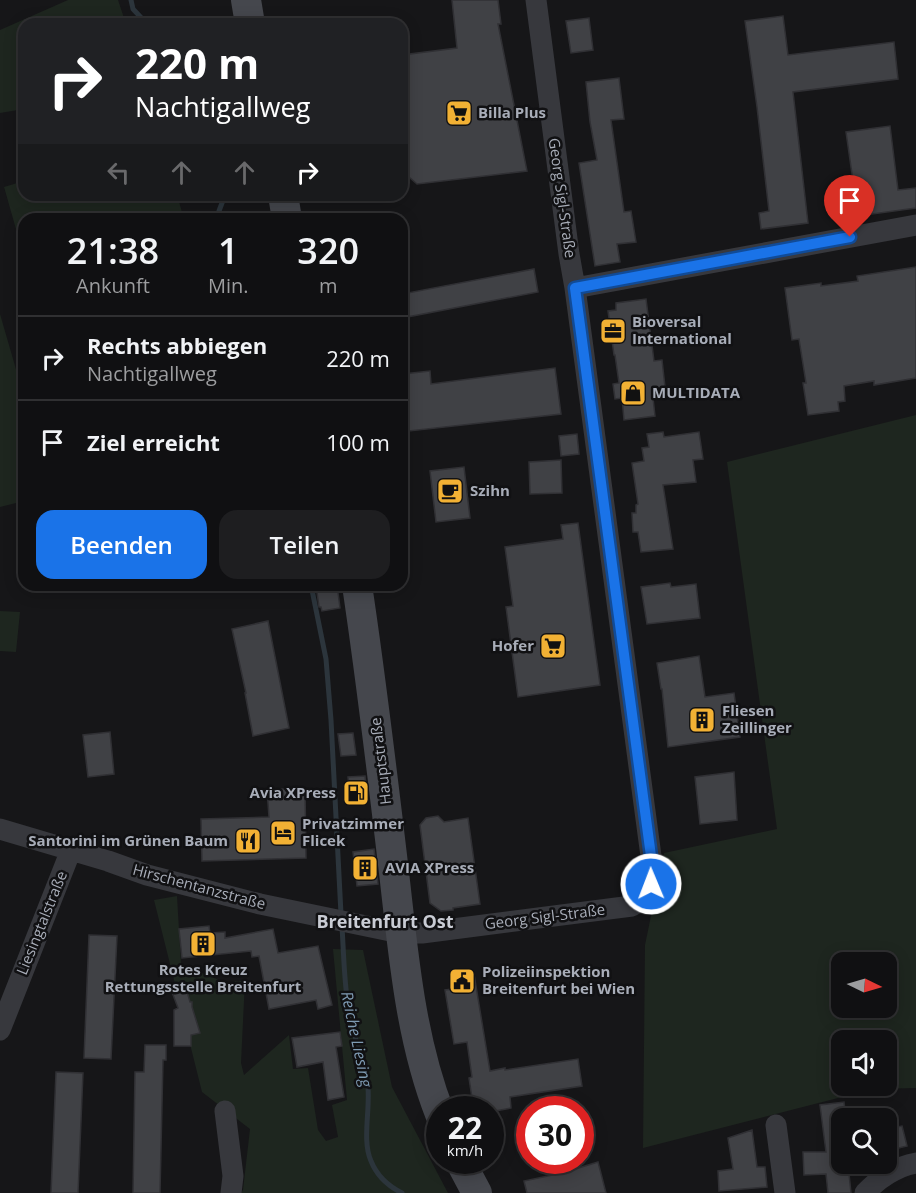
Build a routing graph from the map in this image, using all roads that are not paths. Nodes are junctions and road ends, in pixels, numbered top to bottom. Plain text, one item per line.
1 (246, 0) edge
2 (536, 0) edge
3 (249, 18) edge
4 (916, 225) edge
5 (575, 288) junction
6 (358, 591) edge
7 (0, 829) edge
8 (71, 850) junction
9 (400, 933) junction
10 (2, 1021) edge
11 (434, 1096) edge
12 (225, 1111) dead end
13 (776, 1125) dead end
14 (916, 1163) edge
15 (467, 1174) edge
16 (231, 1193) edge
17 (477, 1193) edge
18 (785, 1193) edge
19 (865, 1193) edge

1 - 3 main road
2 - 5 street, Georg Sigl-Straße
4 - 5 street
5 - 9 street, Georg Sigl-Straße
6 - 9 main road, Hauptstraße
7 - 8 street, Hirschentanzstraße
8 - 9 street, Hirschentanzstraße
8 - 10 street, Liesingtalstraße
9 - 11 main road, Hauptstraße
12 - 16 street
13 - 18 street
14 - 19 street
15 - 17 main road

